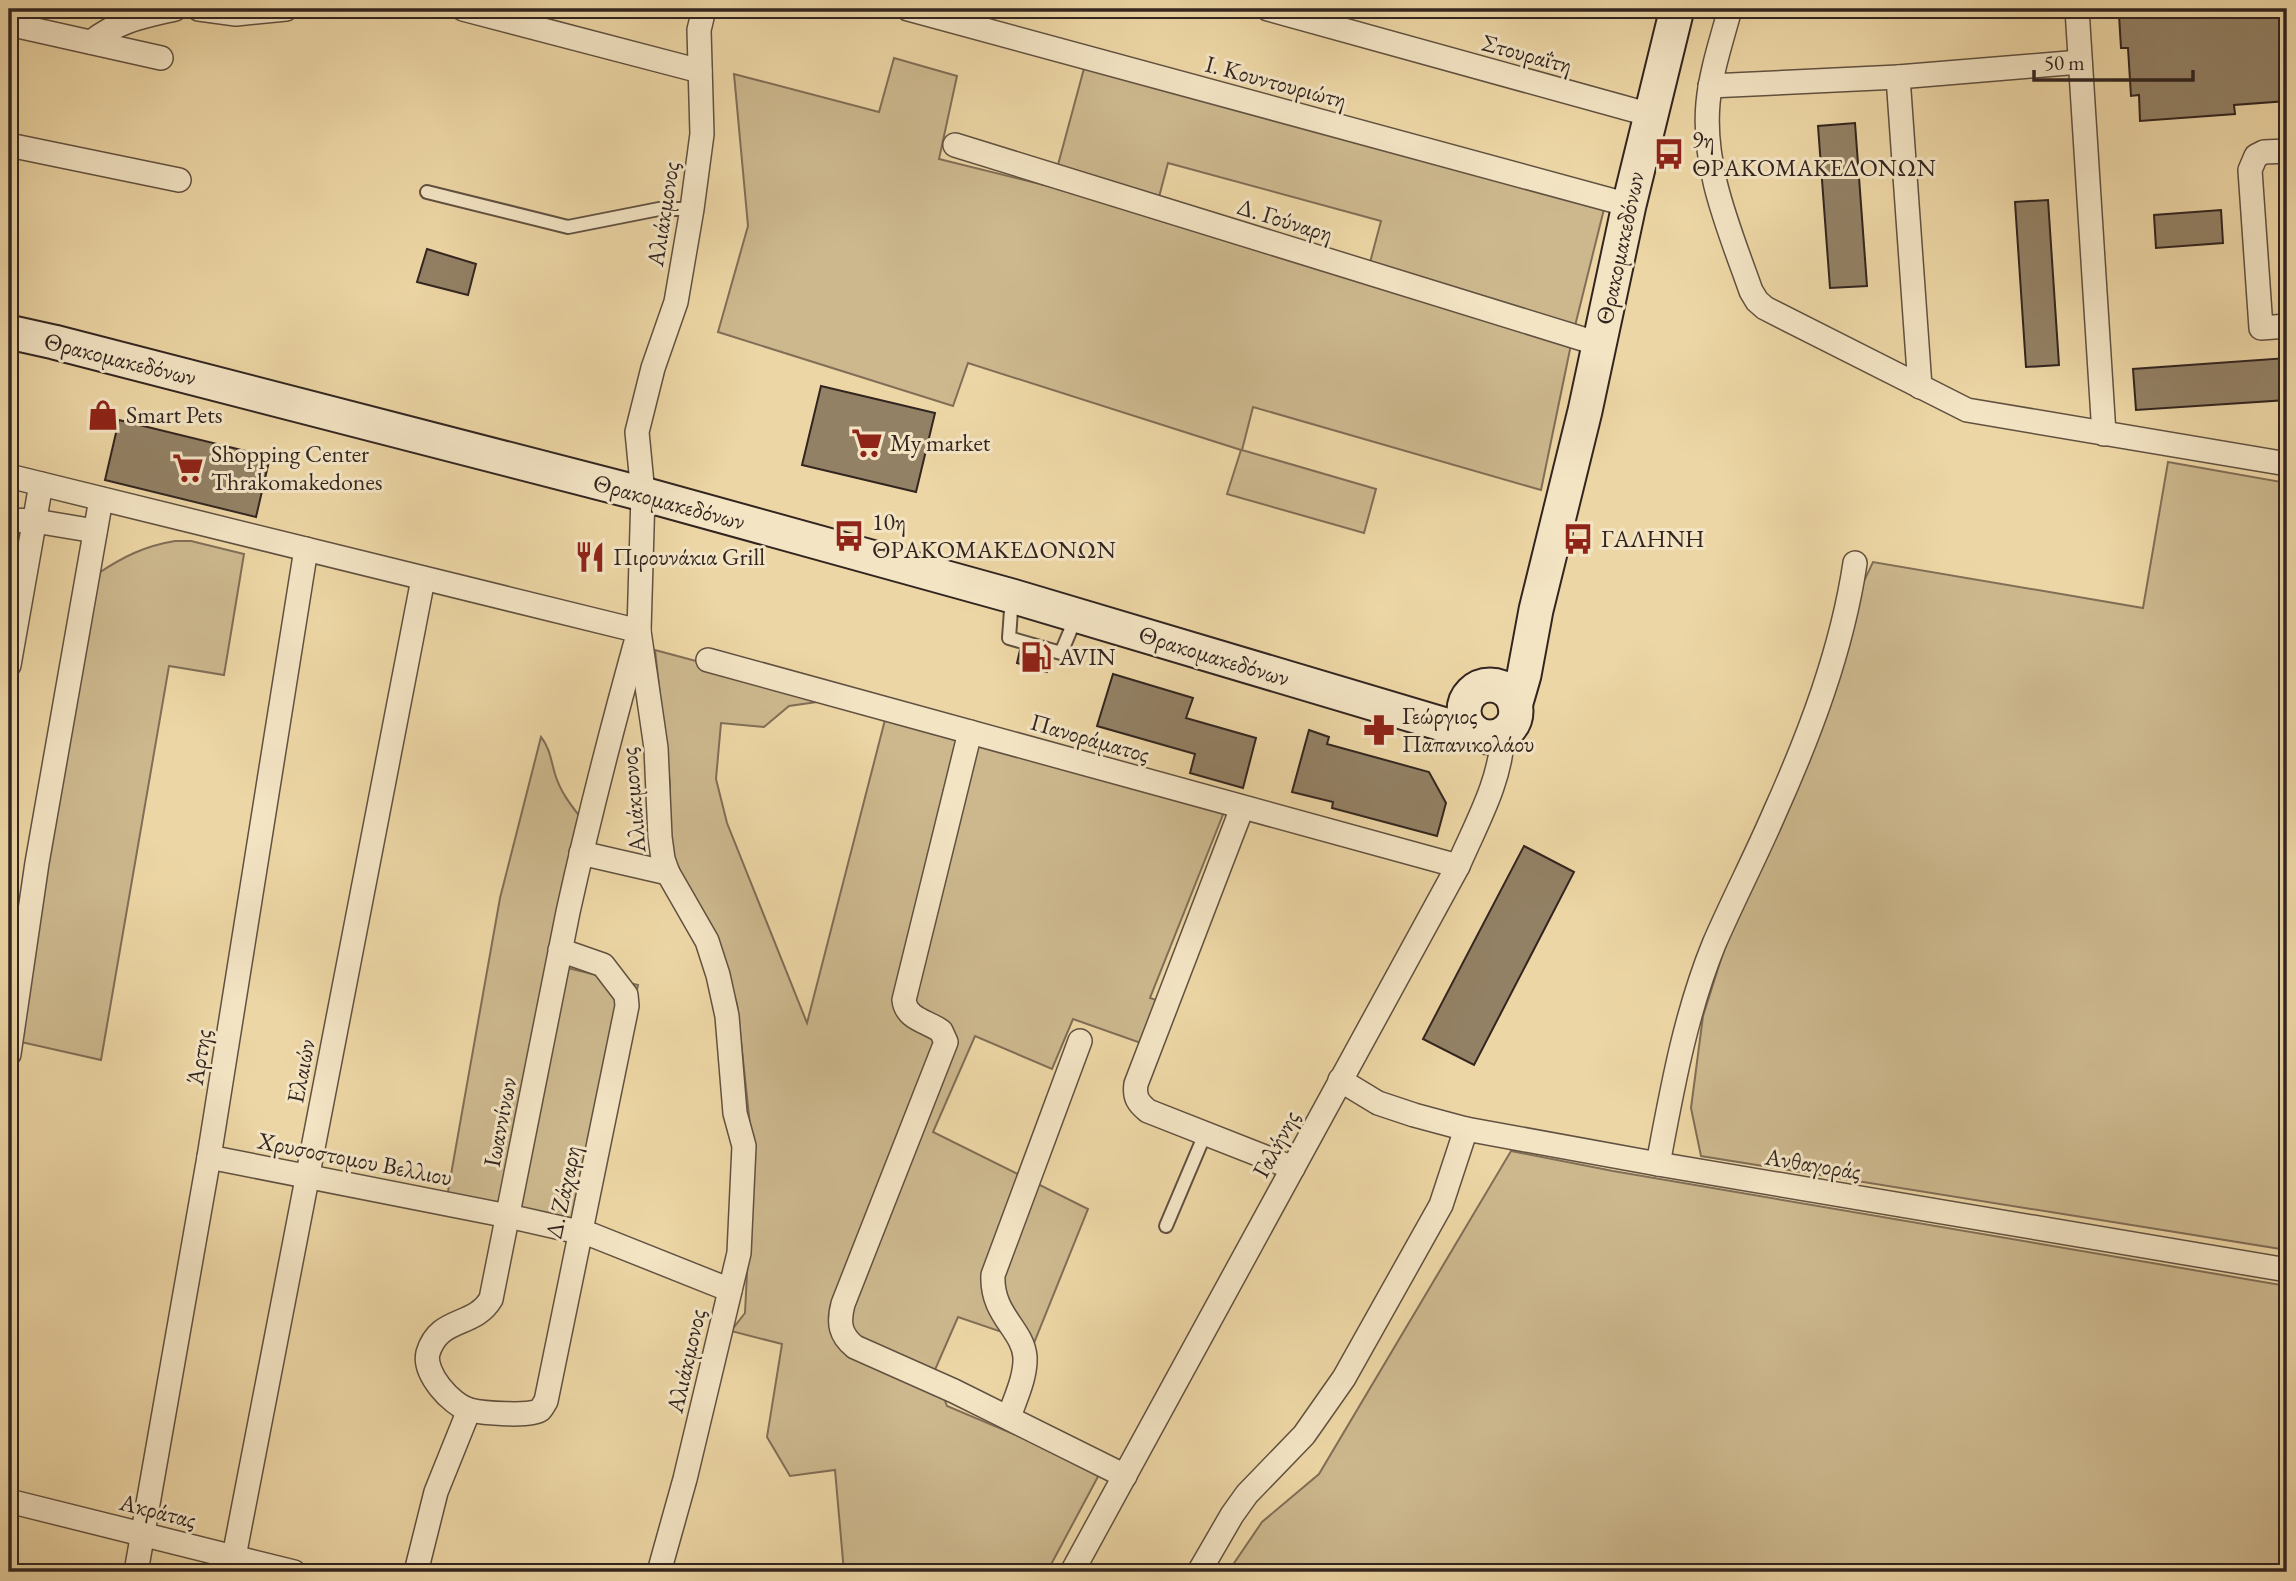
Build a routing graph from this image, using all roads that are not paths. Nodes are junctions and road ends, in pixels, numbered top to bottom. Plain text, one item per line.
1 (176, 9) edge
2 (199, 9) edge
3 (286, 9) edge
4 (463, 9) edge
5 (704, 9) edge
6 (908, 9) edge
7 (1268, 9) edge
8 (1677, 9) edge
9 (1730, 9) edge
10 (2077, 9) edge
11 (1321, 16) edge
12 (9, 24) edge
13 (91, 43) junction
14 (161, 58) dead end
15 (2080, 62) junction
16 (700, 71) junction
17 (1898, 77) junction
18 (1710, 86) junction
19 (1651, 115) junction
20 (9, 145) edge
21 (955, 145) dead end
22 (2287, 150) edge
23 (179, 180) dead end
24 (427, 192) dead end
25 (1629, 205) junction
26 (692, 209) junction
27 (2287, 326) edge
28 (9, 332) edge
29 (1599, 344) junction
30 (1920, 387) junction
31 (2104, 434) junction
32 (2287, 464) edge
33 (9, 476) edge
34 (41, 484) junction
35 (643, 494) junction
36 (101, 499) junction
37 (9, 520) edge
38 (35, 520) junction
39 (95, 531) junction
40 (306, 549) junction
41 (1855, 563) dead end
42 (423, 579) junction
43 (1536, 610) junction
44 (639, 631) junction
45 (708, 660) dead end
46 (9, 665) edge
47 (1477, 693) junction
48 (1404, 713) junction
49 (1499, 725) junction
50 (970, 732) junction
51 (1242, 808) junction
52 (581, 853) junction
53 (1458, 866) junction
54 (668, 873) junction
55 (560, 950) junction
56 (1080, 1041) dead end
57 (9, 1054) edge
58 (1340, 1080) junction
59 (1466, 1129) junction
60 (1205, 1134) junction
61 (209, 1157) junction
62 (1658, 1164) junction
63 (1293, 1168) junction
64 (307, 1176) junction
65 (508, 1216) junction
66 (1166, 1226) dead end
67 (582, 1233) junction
68 (2287, 1269) edge
69 (730, 1290) junction
70 (469, 1410) junction
71 (1009, 1417) junction
72 (1125, 1476) junction
73 (9, 1501) edge
74 (143, 1535) junction
75 (233, 1564) edge
76 (136, 1572) edge
77 (294, 1572) edge
78 (416, 1572) edge
79 (659, 1572) edge
80 (1072, 1572) edge
81 (1199, 1572) edge

1 - 13 street
2 - 3 street
4 - 16 street
5 - 16 street, Αλιάκμονος
6 - 25 street, Ι. Κουντουριώτη
7 - 11 street, Στουραΐτη
8 - 19 main road, Θρακομακεδόνων
9 - 18 street
10 - 15 street
11 - 19 street, Στουραΐτη
12 - 13 street
13 - 14 street
15 - 17 street
15 - 31 street
16 - 26 street, Αλιάκμονος
17 - 18 street
17 - 30 street
18 - 30 street
19 - 25 main road, Θρακομακεδόνων
20 - 23 street
21 - 29 street, Δ. Γούναρη
22 - 27 street
24 - 26 lane
25 - 29 main road, Θρακομακεδόνων
26 - 35 street, Αλιάκμονος
28 - 35 main road, Θρακομακεδόνων
29 - 43 main road, Θρακομακεδόνων
30 - 31 street
31 - 32 street
33 - 34 street
34 - 36 street
34 - 38 street
35 - 44 street, Αλιάκμονος
35 - 48 main road, Θρακομακεδόνων
36 - 39 street
36 - 40 street
37 - 38 street
38 - 39 street
38 - 46 street
39 - 57 street
40 - 42 street
40 - 61 street, Άρτης
41 - 62 street
42 - 44 street
42 - 64 street, Ελαιών
43 - 47 main road, Θρακομακεδόνων
43 - 49 main road, Θρακομακεδόνων
44 - 52 street, Ιωαννίνων
44 - 54 street, Αλιάκμονος
45 - 50 street, Πανοράματος
47 - 48 main road, Θρακομακεδόνων
47 - 49 main road
47 - 49 main road
48 - 49 main road, Θρακομακεδόνων
49 - 53 street, Γαλήνης
50 - 51 street, Πανοράματος
50 - 71 street
51 - 53 street, Πανοράματος
51 - 60 street
52 - 54 street
52 - 55 street, Ιωαννίνων
53 - 58 street, Γαλήνης
54 - 69 street, Αλιάκμονος
55 - 65 street, Ιωαννίνων
55 - 67 street, Δ. Ζάχαρη
56 - 71 street
58 - 59 street, Ανθαγοράς
58 - 63 street, Γαλήνης
59 - 62 street, Ανθαγοράς
59 - 81 street
60 - 63 street
60 - 66 lane
61 - 64 street, Χρυσοστομου Βελλιου
61 - 74 street, Άρτης
62 - 68 street, Ανθαγοράς
63 - 72 street, Γαλήνης
64 - 65 street, Χρυσοστομου Βελλιου
64 - 75 street, Ελαιών
65 - 67 street, Χρυσοστομου Βελλιου
65 - 70 street, Ιωαννίνων
67 - 69 street, Χρυσοστομου Βελλιου
67 - 70 street, Δ. Ζάχαρη
69 - 79 street, Αλιάκμονος
70 - 78 street
71 - 72 street
72 - 80 street, Γαλήνης
73 - 74 street, Ακράτας
74 - 75 street, Ακράτας
74 - 76 street, Άρτης
75 - 77 street, Ακράτας

